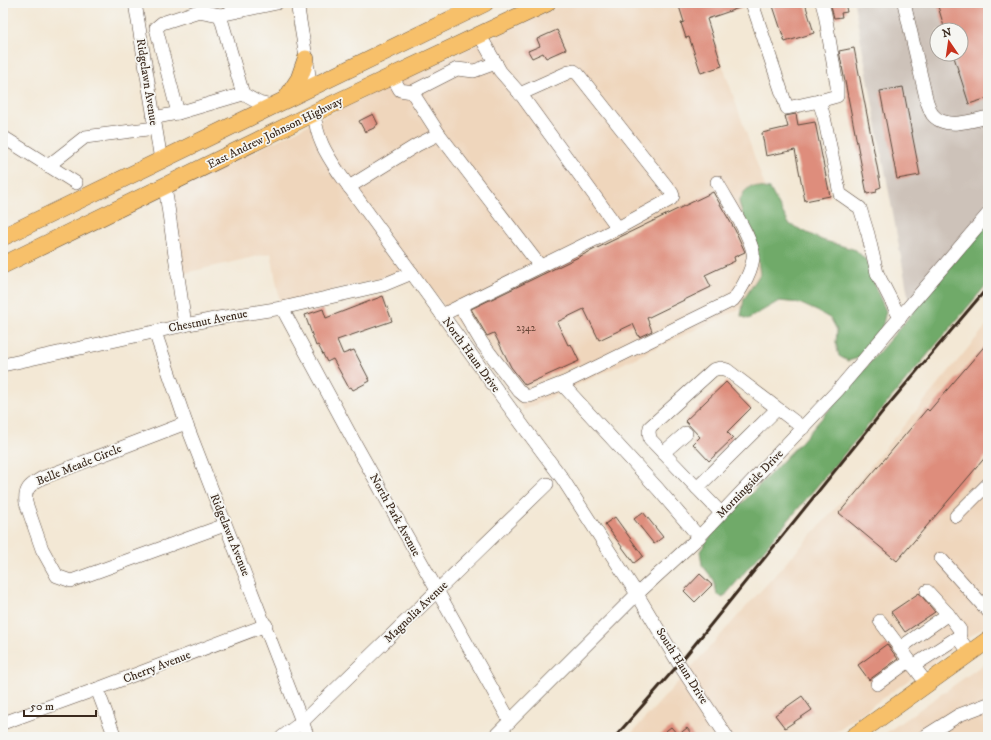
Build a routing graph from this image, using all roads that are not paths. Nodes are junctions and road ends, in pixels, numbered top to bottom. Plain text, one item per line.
1 (135, 3) edge
2 (277, 3) edge
3 (296, 3) edge
4 (485, 3) edge
5 (547, 3) edge
6 (752, 3) edge
7 (822, 3) edge
8 (904, 3) edge
9 (220, 15) junction
10 (479, 34) junction
11 (306, 59) junction
12 (496, 63) junction
13 (392, 76) junction
14 (311, 87) junction
15 (412, 92) junction
16 (243, 94) junction
17 (520, 94) junction
18 (819, 101) junction
19 (279, 102) junction
20 (178, 113) junction
21 (314, 113) junction
22 (988, 116) edge
23 (243, 120) junction
24 (154, 123) junction
25 (439, 134) junction
26 (3, 137) edge
27 (161, 160) junction
28 (48, 166) junction
29 (717, 182) dead end
30 (76, 183) dead end
31 (166, 186) junction
32 (349, 186) junction
33 (988, 214) edge
34 (618, 228) junction
35 (3, 237) edge
36 (3, 265) edge
37 (540, 266) junction
38 (412, 273) junction
39 (460, 306) junction
40 (282, 308) junction
41 (442, 315) junction
42 (900, 318) junction
43 (185, 325) junction
44 (155, 332) junction
45 (3, 365) edge
46 (562, 384) junction
47 (777, 409) junction
48 (186, 423) junction
49 (803, 428) junction
50 (686, 433) dead end
51 (663, 453) junction
52 (547, 484) dead end
53 (988, 484) edge
54 (697, 488) junction
55 (721, 513) junction
56 (956, 516) dead end
57 (225, 525) junction
58 (699, 537) junction
59 (941, 559) dead end
60 (927, 591) dead end
61 (437, 592) junction
62 (637, 594) junction
63 (988, 611) edge
64 (948, 614) junction
65 (880, 621) dead end
66 (266, 625) junction
67 (958, 637) junction
68 (988, 640) edge
69 (900, 648) junction
70 (970, 653) junction
71 (911, 663) junction
72 (877, 684) dead end
73 (927, 684) junction
74 (97, 689) junction
75 (988, 704) edge
76 (510, 721) junction
77 (302, 722) junction
78 (3, 723) edge
79 (115, 737) edge
80 (282, 737) edge
81 (308, 737) edge
82 (494, 737) edge
83 (727, 737) edge
84 (853, 737) edge
85 (924, 737) edge

1 - 24 street, Ridgelawn Avenue
2 - 9 street
3 - 11 street
4 - 14 main road
5 - 10 main road, East Andrew Johnson Highway
6 - 18 street
7 - 18 street
8 - 22 street
9 - 16 street
9 - 20 street
10 - 12 street
10 - 13 main road, East Andrew Johnson Highway
11 - 14 street
11 - 19 main road
12 - 15 street
12 - 17 street
13 - 15 street
13 - 21 main road, East Andrew Johnson Highway
14 - 19 main road
14 - 21 main road
15 - 25 street
16 - 19 street
16 - 20 street
16 - 23 street
17 - 34 street
17 - 34 street
18 - 42 street
19 - 23 main road
20 - 24 street
21 - 31 main road, East Andrew Johnson Highway
21 - 32 street, North Haun Drive
23 - 27 main road
24 - 27 street, Ridgelawn Avenue
24 - 28 street
25 - 32 street
25 - 37 street
26 - 28 street
27 - 31 main road
27 - 35 main road
28 - 30 street
29 - 46 street
31 - 36 main road, East Andrew Johnson Highway
31 - 43 street
32 - 38 street, North Haun Drive
33 - 42 street, Morningside Drive
34 - 37 street
37 - 39 street
38 - 40 street, Chestnut Avenue
38 - 41 street, North Haun Drive
39 - 41 street
39 - 46 street
40 - 43 street, Chestnut Avenue
40 - 61 street, North Park Avenue
41 - 62 street, North Haun Drive
42 - 49 street, Morningside Drive
43 - 44 street, Chestnut Avenue
44 - 45 street, Chestnut Avenue
44 - 48 street, Ridgelawn Avenue
46 - 58 street
47 - 49 street
47 - 51 street
47 - 54 street
48 - 57 street, Ridgelawn Avenue
48 - 57 street, Belle Meade Circle
49 - 55 street, Morningside Drive
50 - 51 street
51 - 54 street
52 - 61 street, Magnolia Avenue
53 - 56 street
54 - 55 street
55 - 58 street, Morningside Drive
57 - 66 street, Ridgelawn Avenue
58 - 62 street, Morningside Drive
59 - 63 street
60 - 64 street
61 - 76 street, North Park Avenue
61 - 77 street, Magnolia Avenue
62 - 76 street, Morningside Drive
62 - 83 street, South Haun Drive
64 - 67 street
64 - 69 street
65 - 69 street
66 - 74 street, Cherry Avenue
66 - 77 street, Ridgelawn Avenue
67 - 70 street
67 - 71 street
68 - 70 main road
69 - 71 street
70 - 73 main road
71 - 72 street
71 - 73 street
73 - 84 main road
74 - 78 street, Cherry Avenue
74 - 79 street
75 - 85 street
76 - 82 street, Morningside Drive
77 - 80 street, Magnolia Avenue
77 - 81 street, Ridgelawn Avenue

